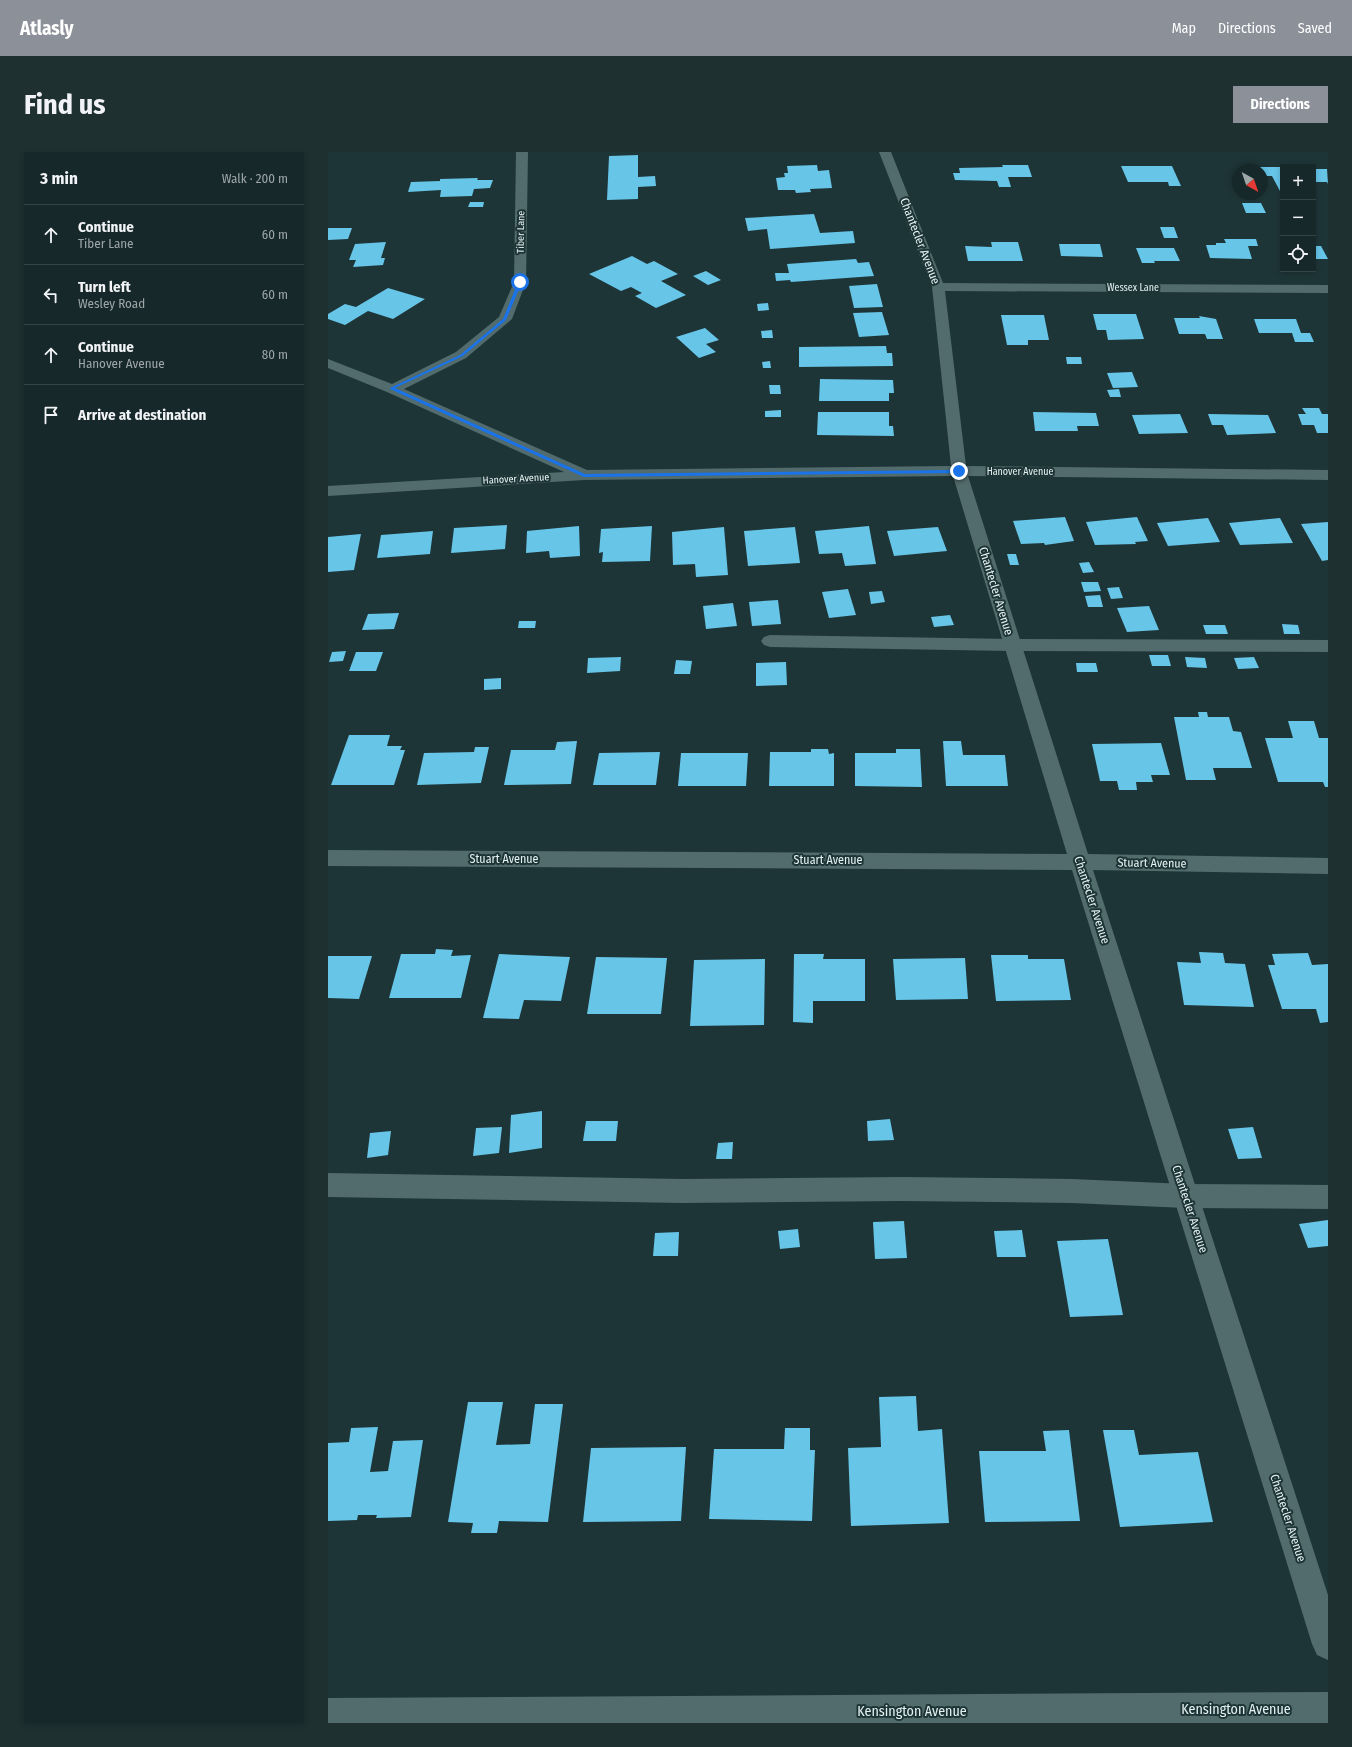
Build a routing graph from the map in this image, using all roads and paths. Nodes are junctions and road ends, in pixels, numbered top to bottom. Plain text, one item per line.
1 (522, 152) edge
2 (885, 152) edge
3 (938, 287) junction
4 (1328, 289) edge
5 (328, 363) edge
6 (392, 388) junction
7 (959, 471) junction
8 (584, 475) junction
9 (1328, 475) edge
10 (328, 491) edge
11 (770, 641) dead end
12 (1012, 645) junction
13 (1328, 646) edge
14 (328, 858) edge
15 (1080, 862) junction
16 (1328, 866) edge
17 (328, 1185) edge
18 (1186, 1196) junction
19 (1328, 1197) edge
20 (1328, 1644) edge
21 (1328, 1708) edge
22 (328, 1714) edge

1 - 6 street, Tiber Lane
2 - 3 street, Chantecler Avenue
3 - 4 street, Wessex Lane
3 - 7 street, Chantecler Avenue
5 - 6 street
6 - 8 street
7 - 8 street, Hanover Avenue
7 - 9 street, Hanover Avenue
7 - 12 street, Chantecler Avenue
8 - 10 street, Hanover Avenue
11 - 12 street
12 - 13 street
12 - 15 street, Chantecler Avenue
14 - 15 street, Stuart Avenue
15 - 16 street, Stuart Avenue
15 - 18 street, Chantecler Avenue
17 - 18 street
18 - 19 street
18 - 20 street, Chantecler Avenue
21 - 22 street, Kensington Avenue

